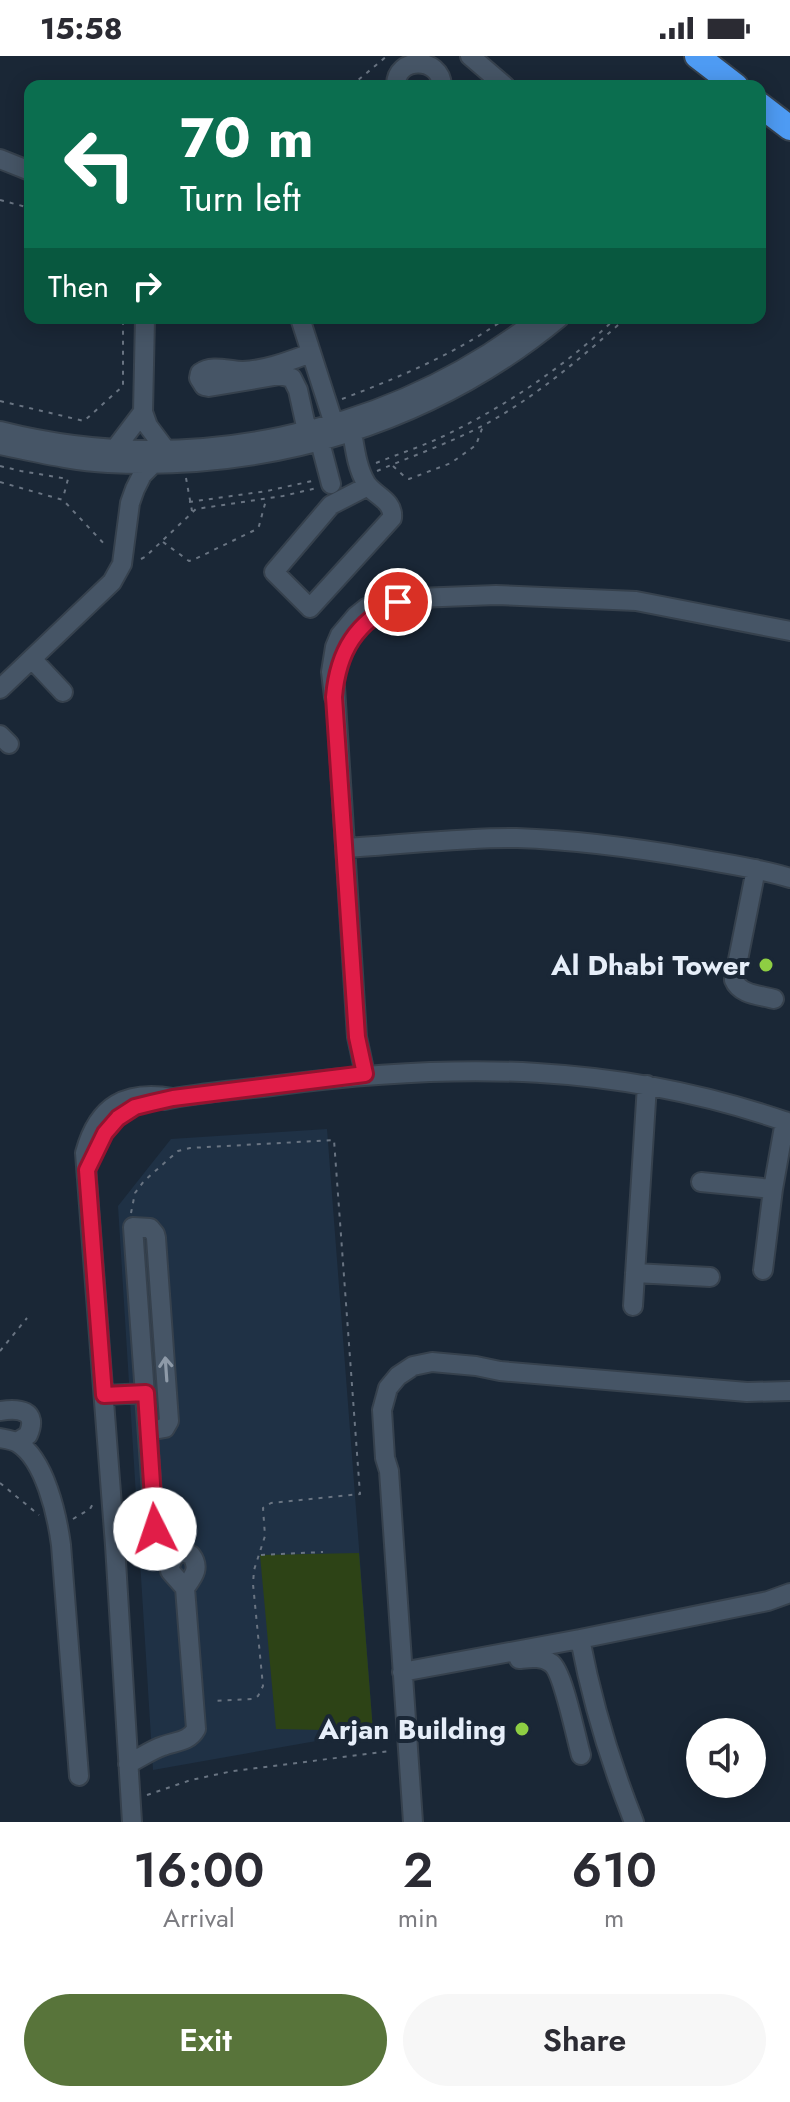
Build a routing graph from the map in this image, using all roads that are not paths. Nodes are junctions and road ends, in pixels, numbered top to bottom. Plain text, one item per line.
1 (470, 56) edge
2 (697, 56) edge
3 (392, 60) edge
4 (396, 80) edge
5 (441, 80) edge
6 (498, 80) edge
7 (728, 80) edge
8 (766, 110) edge
9 (790, 128) edge
10 (0, 159) edge
11 (24, 169) edge
12 (145, 324) edge
13 (302, 324) edge
14 (530, 324) edge
15 (551, 324) edge
16 (311, 353) junction
17 (143, 412) junction
18 (334, 424) junction
19 (0, 431) edge
20 (352, 432) junction
21 (313, 437) junction
22 (0, 445) edge
23 (110, 456) junction
24 (159, 457) junction
25 (364, 478) junction
26 (330, 481) road end
27 (130, 503) junction
28 (790, 631) edge
29 (35, 656) junction
30 (66, 688) dead end
31 (0, 689) edge
32 (345, 848) junction
33 (756, 869) junction
34 (790, 878) edge
35 (774, 999) dead end
36 (360, 1075) junction
37 (647, 1085) junction
38 (787, 1122) edge
39 (701, 1182) dead end
40 (773, 1189) junction
41 (763, 1270) dead end
42 (635, 1273) junction
43 (710, 1277) dead end
44 (633, 1306) dead end
45 (790, 1391) edge
46 (747, 1392) junction
47 (146, 1393) junction
48 (104, 1395) junction
49 (790, 1403) edge
50 (0, 1411) edge
51 (148, 1431) junction
52 (8, 1440) edge
53 (115, 1545) junction
54 (185, 1588) dead end
55 (790, 1593) edge
56 (768, 1601) junction
57 (790, 1603) edge
58 (580, 1639) junction
59 (497, 1653) junction
60 (402, 1672) junction
61 (127, 1739) junction
62 (162, 1746) junction
63 (581, 1755) dead end
64 (128, 1764) junction
65 (79, 1776) dead end
66 (132, 1822) edge
67 (413, 1822) edge
68 (634, 1822) edge

1 - 6 street
2 - 7 highway
3 - 4 street
3 - 5 street
8 - 9 highway
10 - 11 street
12 - 17 street
13 - 16 street
14 - 18 street
15 - 20 street
16 - 18 street
16 - 21 street
17 - 23 street
17 - 24 street
18 - 21 street
19 - 23 street
20 - 21 street
20 - 25 street
21 - 24 street
21 - 24 street
21 - 26 street
22 - 23 street
23 - 24 street
23 - 27 street
24 - 27 street
25 - 25 street
27 - 29 street
28 - 32 street
29 - 30 street
29 - 31 street
32 - 33 street
32 - 36 street
33 - 34 street
33 - 35 street
36 - 37 street
36 - 48 street
37 - 38 street
37 - 42 street
38 - 40 street
39 - 40 street
40 - 41 street
42 - 43 street
42 - 44 street
45 - 46 street
46 - 49 street
46 - 60 street
47 - 48 street
47 - 51 street
51 -> 47 street
48 - 53 street
50 - 52 street
51 - 53 street
52 - 65 street
53 - 61 street
54 - 62 street
55 - 56 street
56 - 57 street
56 - 58 street
58 - 59 street
58 - 68 street
59 - 60 street
59 - 63 street
60 - 67 street
61 - 62 street
61 - 64 street
62 - 64 street
64 - 66 street

